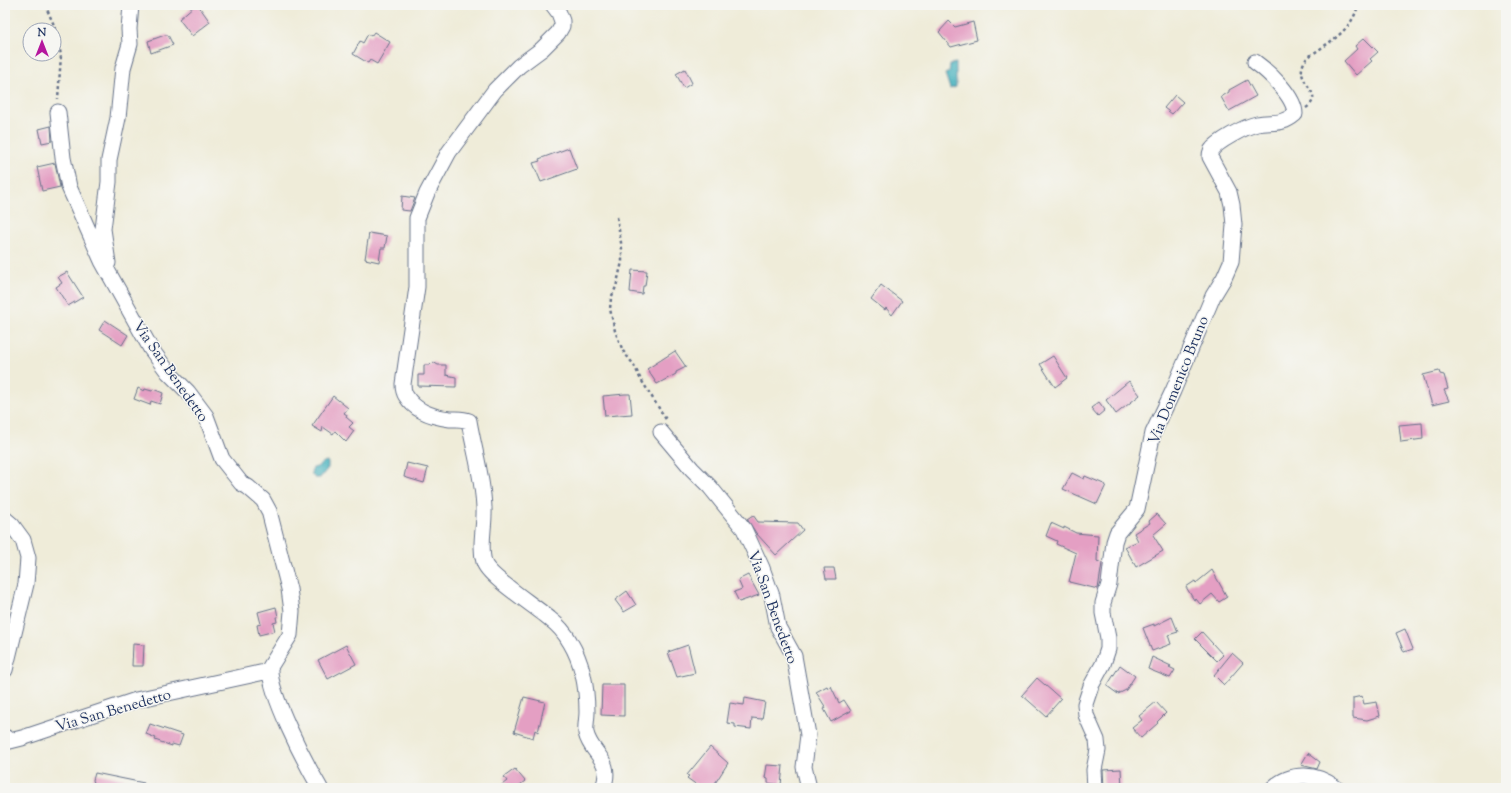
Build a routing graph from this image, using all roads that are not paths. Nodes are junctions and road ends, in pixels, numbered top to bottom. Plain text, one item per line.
1 (131, 5) edge
2 (553, 5) edge
3 (1255, 62) dead end
4 (58, 112) road end
5 (114, 284) junction
6 (665, 429) road end
7 (5, 519) edge
8 (5, 670) edge
9 (269, 672) junction
10 (5, 737) edge
11 (320, 788) edge
12 (603, 788) edge
13 (810, 788) edge
14 (1095, 788) edge
15 (1273, 788) edge
16 (1336, 788) edge

1 - 5 street, Via San Benedetto
2 - 12 street
3 - 14 street, Via Domenico Bruno
4 - 5 street, Via San Benedetto
5 - 9 street, Via San Benedetto
6 - 13 street, Via San Benedetto
7 - 8 street
9 - 10 street, Via San Benedetto
9 - 11 street
15 - 16 street

